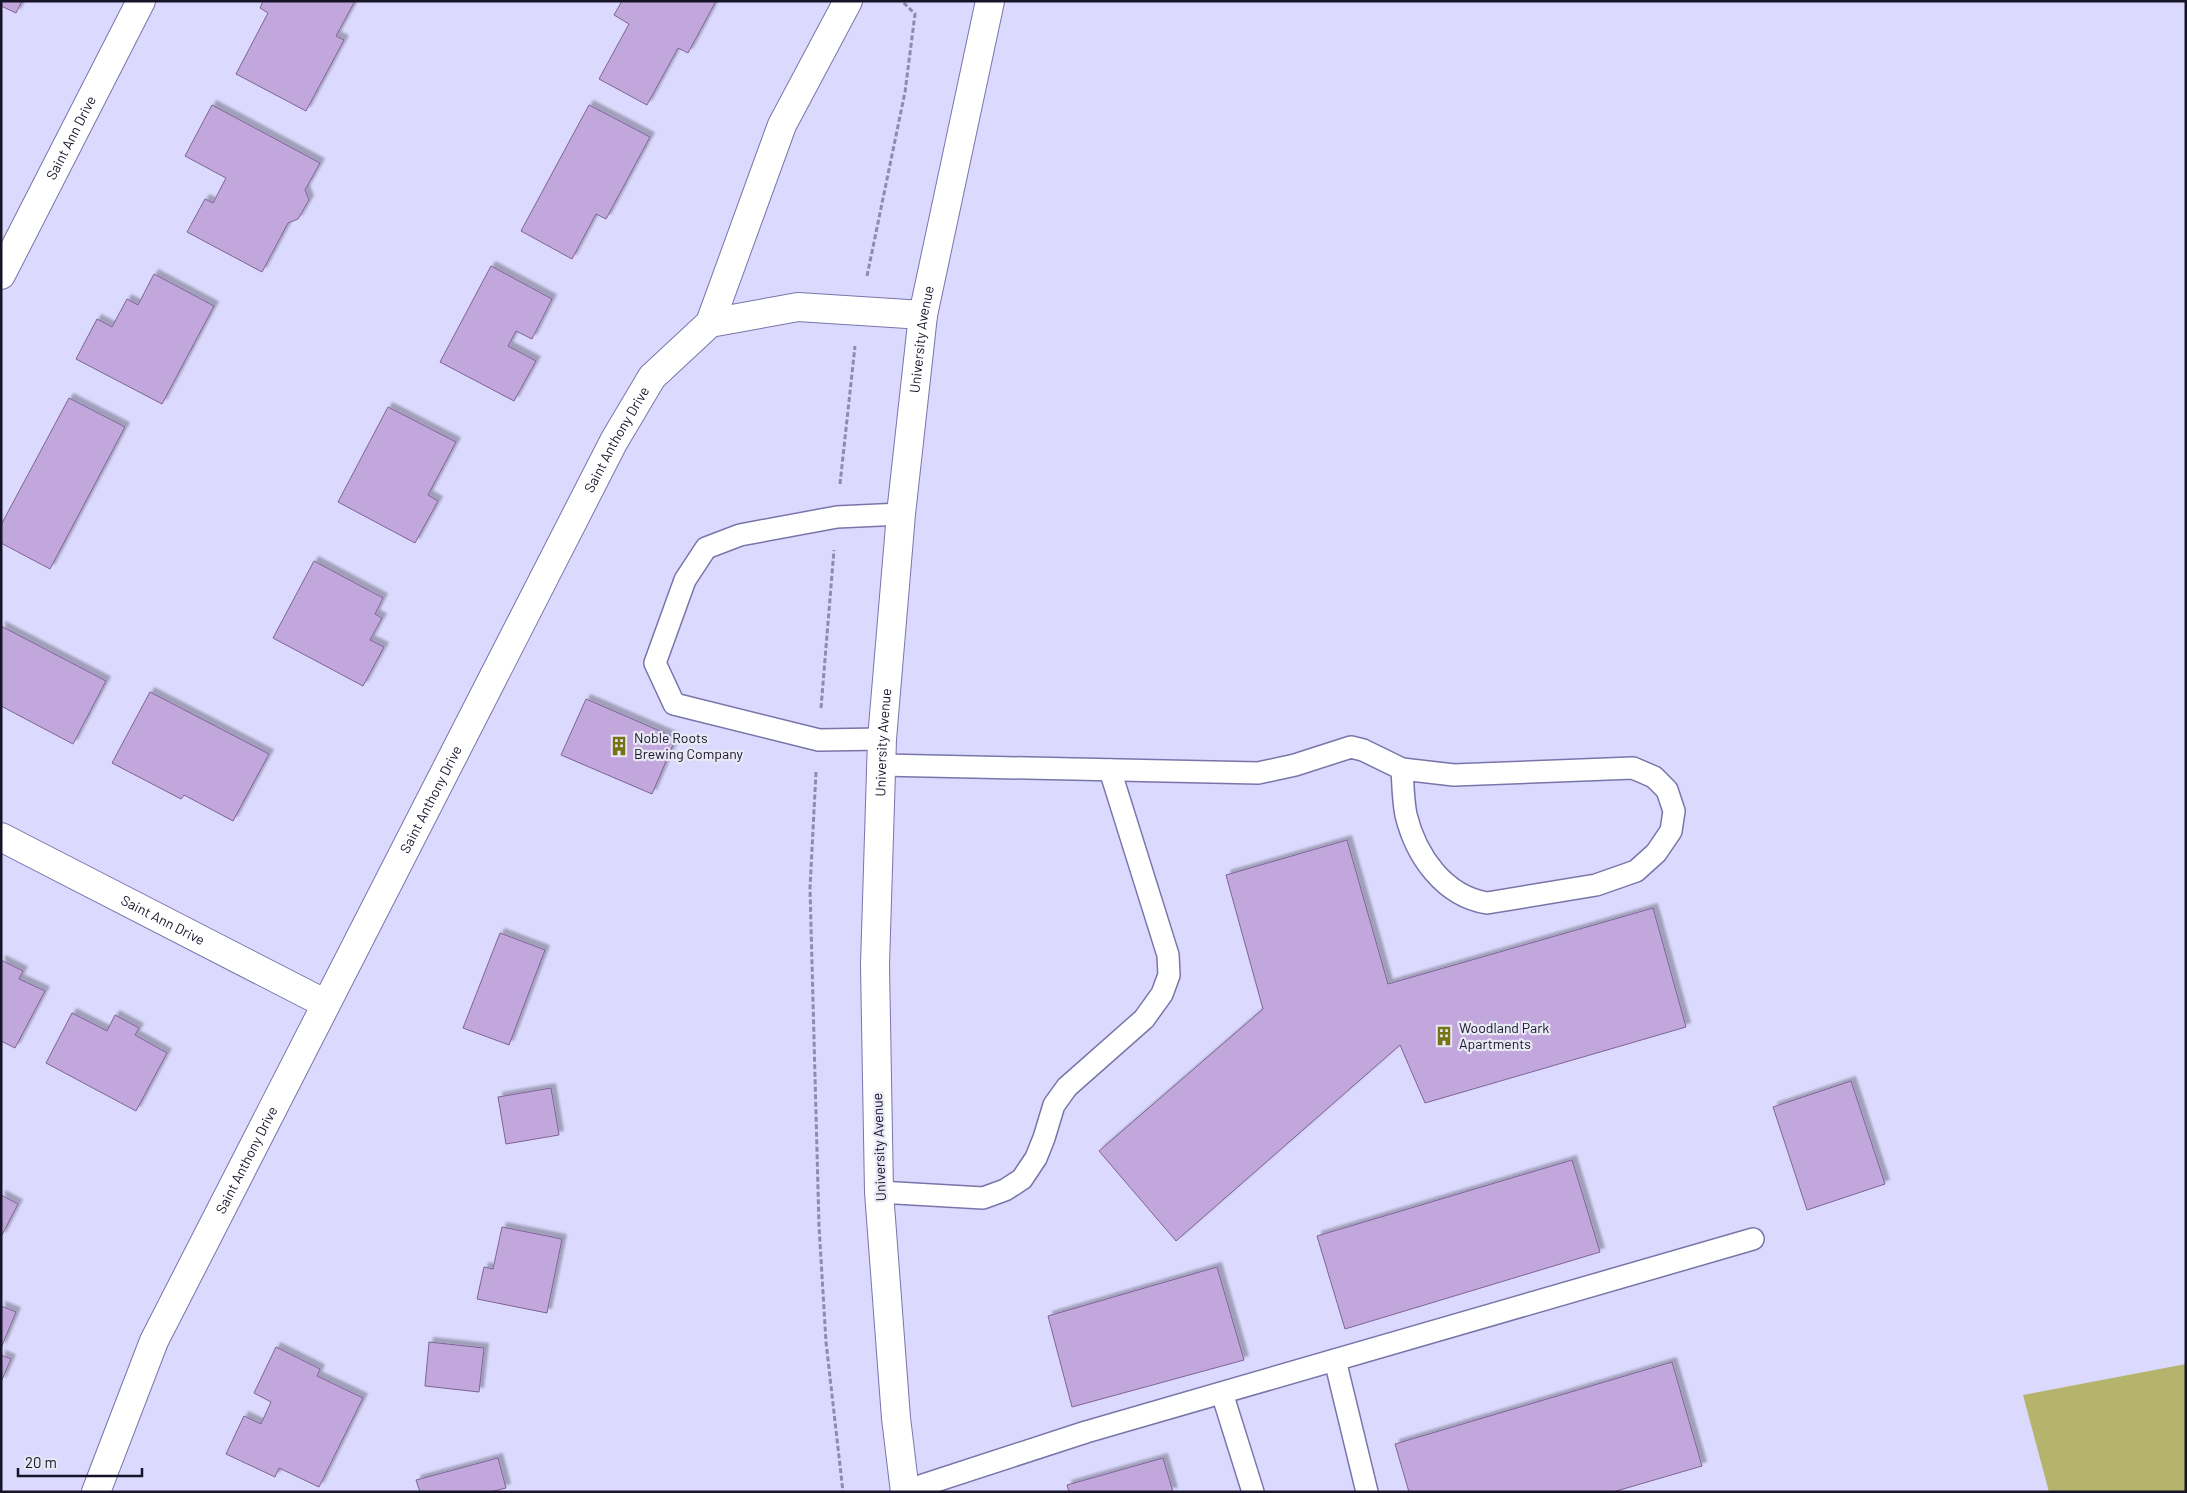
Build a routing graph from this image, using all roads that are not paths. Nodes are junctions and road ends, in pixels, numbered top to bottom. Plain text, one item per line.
1 (141, 1) edge
2 (848, 1) edge
3 (990, 1) edge
4 (1, 276) edge
5 (923, 315) junction
6 (710, 323) junction
7 (902, 514) junction
8 (882, 752) junction
9 (1402, 769) junction
10 (1110, 770) junction
11 (1, 837) edge
12 (326, 1004) junction
13 (879, 1192) junction
14 (1754, 1239) dead end
15 (1334, 1360) junction
16 (1222, 1393) junction
17 (905, 1491) edge
18 (96, 1492) edge
19 (1254, 1492) edge
20 (1367, 1492) edge

1 - 4 street, Saint Ann Drive
2 - 6 street
3 - 5 street, University Avenue
5 - 6 street
5 - 7 street, University Avenue
6 - 12 street, Saint Anthony Drive
7 - 8 street, University Avenue
7 - 8 lane
8 - 10 lane
8 - 13 street, University Avenue
9 - 9 lane
9 - 10 lane
10 - 13 lane
11 - 12 street, Saint Ann Drive
12 - 18 street, Saint Anthony Drive
13 - 17 street, University Avenue
14 - 15 lane
15 - 16 lane
15 - 20 lane
16 - 17 lane
16 - 19 lane

